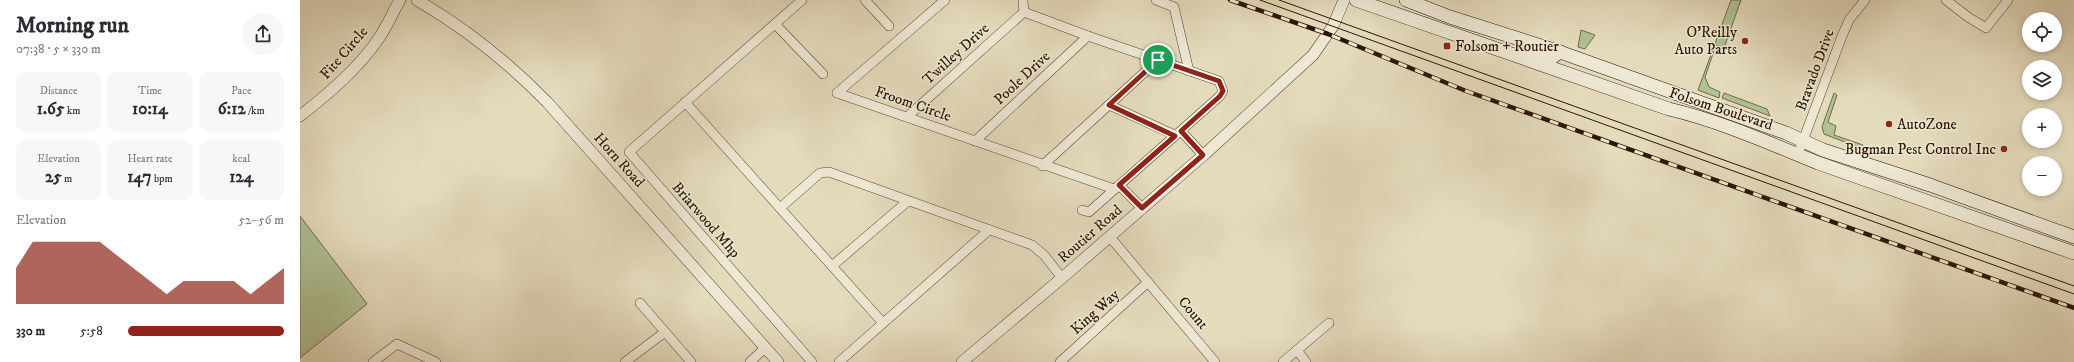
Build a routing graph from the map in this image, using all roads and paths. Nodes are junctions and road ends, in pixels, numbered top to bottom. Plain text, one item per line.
1 (400, 0) edge
2 (417, 0) edge
3 (802, 0) edge
4 (865, 0) edge
5 (945, 0) edge
6 (1023, 0) edge
7 (1156, 0) edge
8 (1344, 0) edge
9 (1356, 0) edge
10 (1406, 0) edge
11 (1866, 0) edge
12 (1946, 0) edge
13 (2008, 0) edge
14 (1024, 12) junction
15 (775, 24) junction
16 (889, 26) dead end
17 (1088, 36) junction
18 (1494, 50) junction
19 (1560, 52) junction
20 (1158, 60) junction
21 (1188, 71) junction
22 (823, 74) dead end
23 (685, 102) junction
24 (1109, 105) junction
25 (300, 116) edge
26 (906, 117) junction
27 (1178, 133) junction
28 (975, 141) junction
29 (1803, 141) junction
30 (1798, 154) junction
31 (1203, 155) junction
32 (1042, 166) junction
33 (1116, 187) junction
34 (908, 200) junction
35 (780, 208) junction
36 (1142, 208) junction
37 (1082, 210) dead end
38 (989, 230) junction
39 (1110, 237) junction
40 (2074, 237) edge
41 (2074, 254) edge
42 (832, 266) junction
43 (1062, 278) junction
44 (1148, 282) junction
45 (640, 303) dead end
46 (883, 323) junction
47 (1329, 323) dead end
48 (665, 332) junction
49 (765, 348) junction
50 (1296, 350) junction
51 (1062, 361) edge
52 (373, 362) edge
53 (436, 362) edge
54 (625, 362) edge
55 (691, 362) edge
56 (750, 362) edge
57 (778, 362) edge
58 (812, 362) edge
59 (839, 362) edge
60 (962, 362) edge
61 (1215, 362) edge
62 (1283, 362) edge
63 (1306, 362) edge

1 - 25 street, Fite Circle
2 - 49 street, Horn Road
3 - 15 street, Briarwood Mhp
4 - 16 street
5 - 26 street, Froom Circle
6 - 14 street
7 - 21 street
8 - 31 street, Routier Road
9 - 18 main road, Folsom Boulevard
10 - 19 main road, Folsom Boulevard
11 - 29 street, Bravado Drive
12 - 13 street
14 - 17 street
14 - 26 street, Twilley Drive
15 - 22 street
15 - 23 street, Briarwood Mhp
17 - 20 street
17 - 28 street, Poole Drive
18 - 19 main road
18 - 30 main road, Folsom Boulevard
19 - 29 main road, Folsom Boulevard
20 - 21 street
20 - 24 street
21 - 27 street
23 - 35 street
23 - 58 street, Briarwood Mhp
24 - 27 street
24 - 32 street
26 - 28 street, Froom Circle
27 - 31 street
27 - 33 street
28 - 32 street, Froom Circle
29 - 30 street, Bravado Drive
29 - 40 main road, Folsom Boulevard
30 - 41 main road, Folsom Boulevard
31 - 36 street, Routier Road
32 - 33 street, Froom Circle
33 - 36 street
33 - 37 street
34 - 35 street
34 - 38 street
34 - 42 street
35 - 42 street
36 - 39 street, Routier Road
38 - 43 street
38 - 46 street
39 - 43 street, Routier Road
39 - 44 street, Count
42 - 46 street
43 - 60 street, Routier Road
44 - 51 street, King Way
44 - 61 street, Count
45 - 48 street
46 - 59 street
47 - 50 street
48 - 54 street
48 - 55 street
49 - 56 street
49 - 57 street, Horn Road
50 - 62 street
50 - 63 street
52 - 53 street

